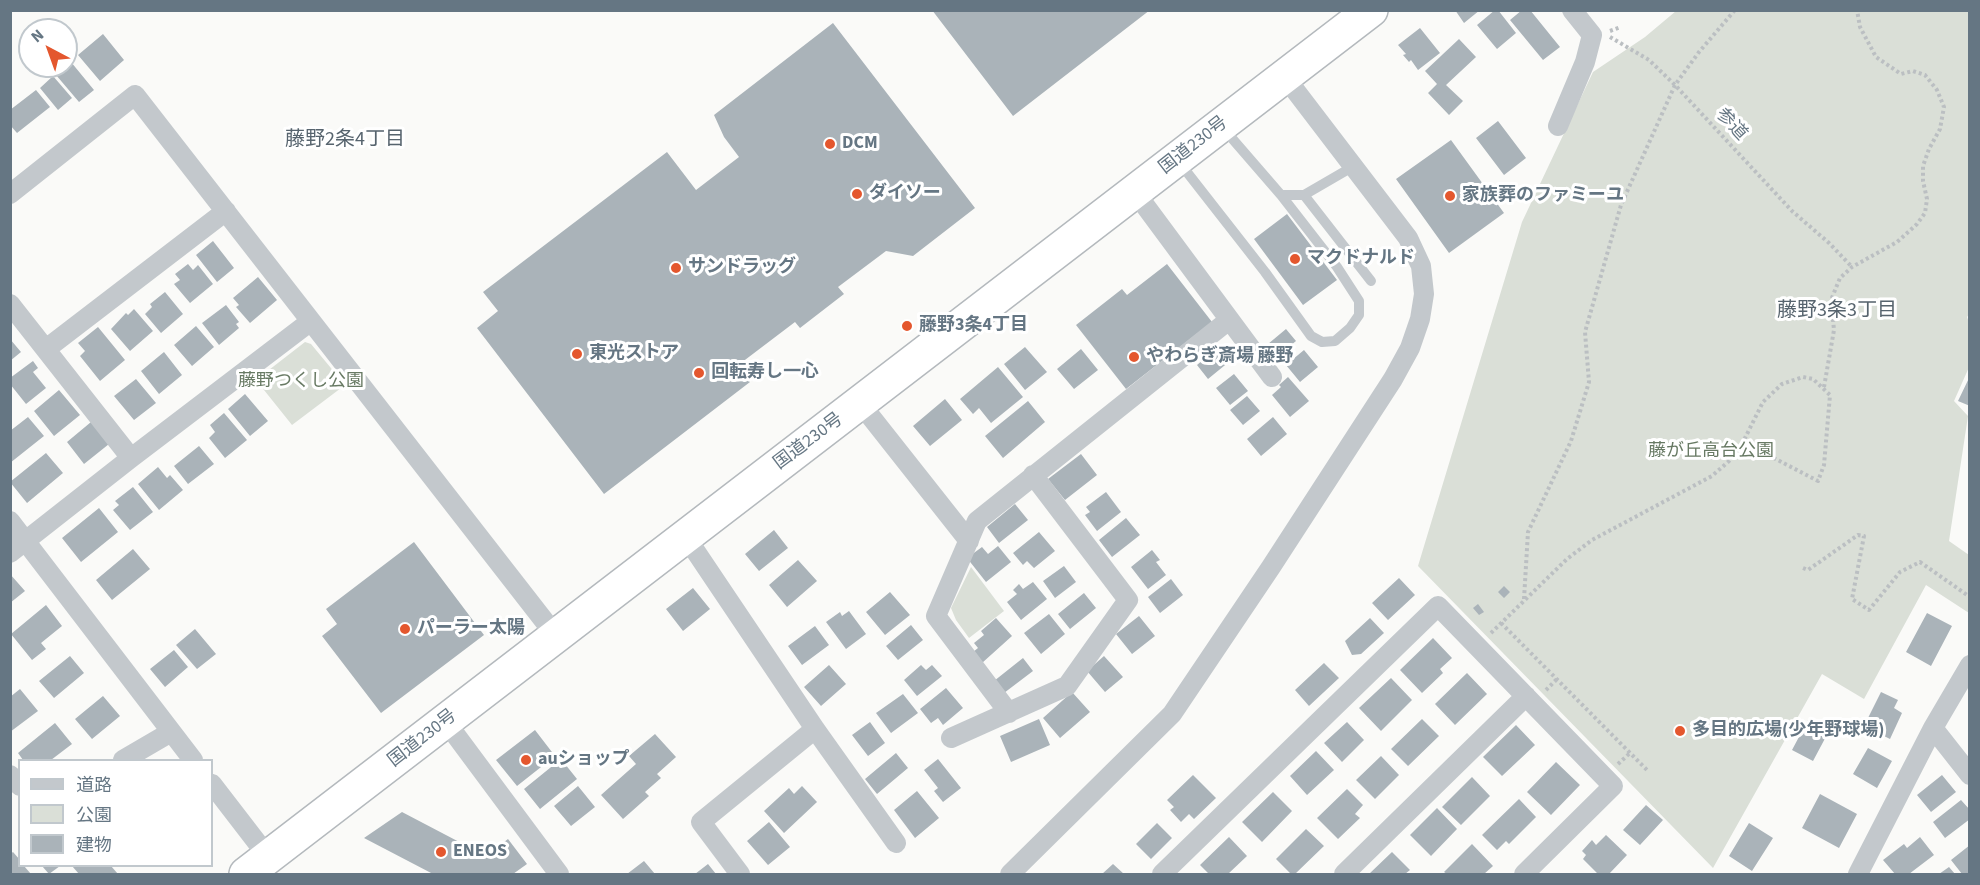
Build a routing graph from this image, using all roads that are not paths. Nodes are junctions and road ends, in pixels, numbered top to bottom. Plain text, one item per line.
1 (1371, 10) edge
2 (1572, 10) edge
3 (1285, 77) junction
4 (1221, 126) junction
5 (1558, 126) dead end
6 (1177, 159) junction
7 (1354, 166) junction
8 (1135, 192) junction
9 (10, 194) edge
10 (1281, 195) junction
11 (1304, 195) junction
12 (226, 211) junction
13 (1371, 281) dead end
14 (10, 304) edge
15 (1228, 320) junction
16 (311, 321) junction
17 (46, 349) junction
18 (1272, 377) dead end
19 (860, 403) junction
20 (130, 458) junction
21 (1033, 475) junction
22 (10, 521) edge
23 (686, 537) junction
24 (26, 541) junction
25 (969, 541) junction
26 (10, 554) edge
27 (556, 636) junction
28 (1970, 665) edge
29 (1526, 696) junction
30 (1009, 713) junction
31 (446, 722) junction
32 (1933, 728) junction
33 (814, 729) junction
34 (171, 732) junction
35 (951, 738) dead end
36 (125, 759) edge
37 (192, 759) edge
38 (1970, 775) edge
39 (213, 786) edge
40 (896, 843) dead end
41 (258, 866) edge
42 (559, 874) edge
43 (740, 874) edge
44 (1010, 874) edge
45 (1162, 874) edge
46 (1344, 874) edge
47 (1524, 874) edge
48 (1858, 874) edge

1 - 3 highway, 国道230号
2 - 5 street
3 - 4 highway, 国道230号
3 - 7 street
4 - 6 highway, 国道230号
4 - 10 lane
6 - 8 highway, 国道230号
6 - 10 lane
7 - 11 lane
7 - 44 street
8 - 15 street
8 - 19 highway, 国道230号
9 - 12 street
10 - 11 lane
11 - 13 lane
12 - 16 street
12 - 17 street
14 - 17 street
15 - 18 street
15 - 21 street
16 - 20 street
16 - 27 street
17 - 20 street
19 - 23 highway, 国道230号
19 - 25 street
20 - 24 street
21 - 25 street
21 - 30 street
22 - 24 street
23 - 27 highway, 国道230号
23 - 33 street
24 - 26 street
24 - 34 street
25 - 30 street
27 - 31 highway, 国道230号
28 - 32 street
29 - 45 street
29 - 46 street
29 - 47 street
30 - 35 street
31 - 41 highway, 国道230号
31 - 42 street
32 - 38 street
32 - 48 street
33 - 40 street
33 - 43 street
34 - 36 street
34 - 37 street
39 - 41 street

